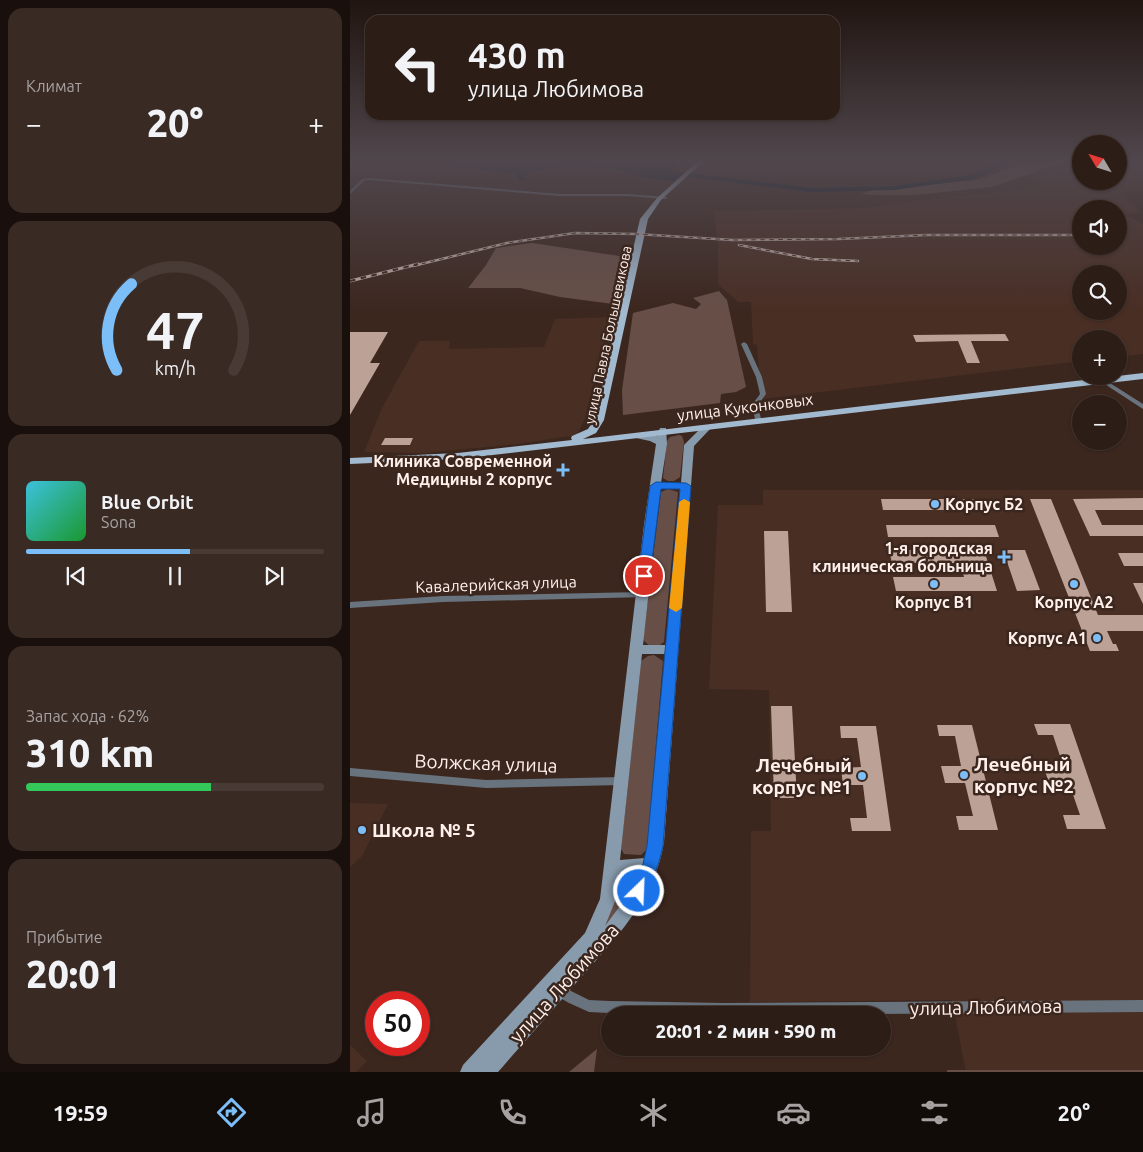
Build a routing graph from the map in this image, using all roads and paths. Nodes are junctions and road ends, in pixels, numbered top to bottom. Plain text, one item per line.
1 (654, 210) edge
2 (744, 344) dead end
3 (1143, 374) edge
4 (1127, 375) edge
5 (1127, 376) edge
6 (1072, 382) edge
7 (1072, 382) edge
8 (1114, 385) edge
9 (1143, 406) edge
10 (758, 419) junction
11 (602, 421) junction
12 (706, 428) junction
13 (630, 436) junction
14 (662, 436) junction
15 (596, 439) junction
16 (571, 440) junction
17 (350, 457) edge
18 (350, 461) edge
19 (656, 486) junction
20 (686, 486) junction
21 (642, 595) junction
22 (350, 605) edge
23 (672, 649) junction
24 (636, 650) junction
25 (350, 772) edge
26 (622, 781) junction
27 (651, 864) junction
28 (612, 866) junction
29 (553, 987) junction
30 (1143, 1006) edge
31 (470, 1072) edge
32 (485, 1072) edge

1 - 11 main road, улица Павла Большевикова
2 - 10 street
3 - 4 main road, улица Куконковых
3 - 5 main road, улица Куконковых
6 - 10 main road, улица Куконковых
7 - 12 main road, улица Куконковых
8 - 9 street
10 - 14 main road, улица Куконковых
11 - 13 main road
11 - 15 main road, улица Павла Большевикова
11 - 16 main road, улица Павла Большевикова
12 - 14 main road, улица Куконковых
12 - 20 main road, улица Любимова
13 - 14 main road, улица Куконковых
13 - 15 main road
14 - 19 main road, улица Любимова
15 - 16 main road
15 - 18 main road
16 - 17 main road
19 - 20 main road
19 - 21 main road, улица Любимова
20 - 23 main road, улица Любимова
21 - 22 street, Кавалерийская улица
21 - 24 main road, улица Любимова
23 - 24 main road
23 - 27 main road, улица Любимова
24 - 26 main road, улица Любимова
25 - 26 street, Волжская улица
26 - 28 main road, улица Любимова
27 - 28 main road
27 - 29 main road, улица Любимова
28 - 29 main road, улица Любимова
29 - 30 street, улица Любимова
29 - 31 main road, улица Любимова
29 - 32 main road, улица Любимова

